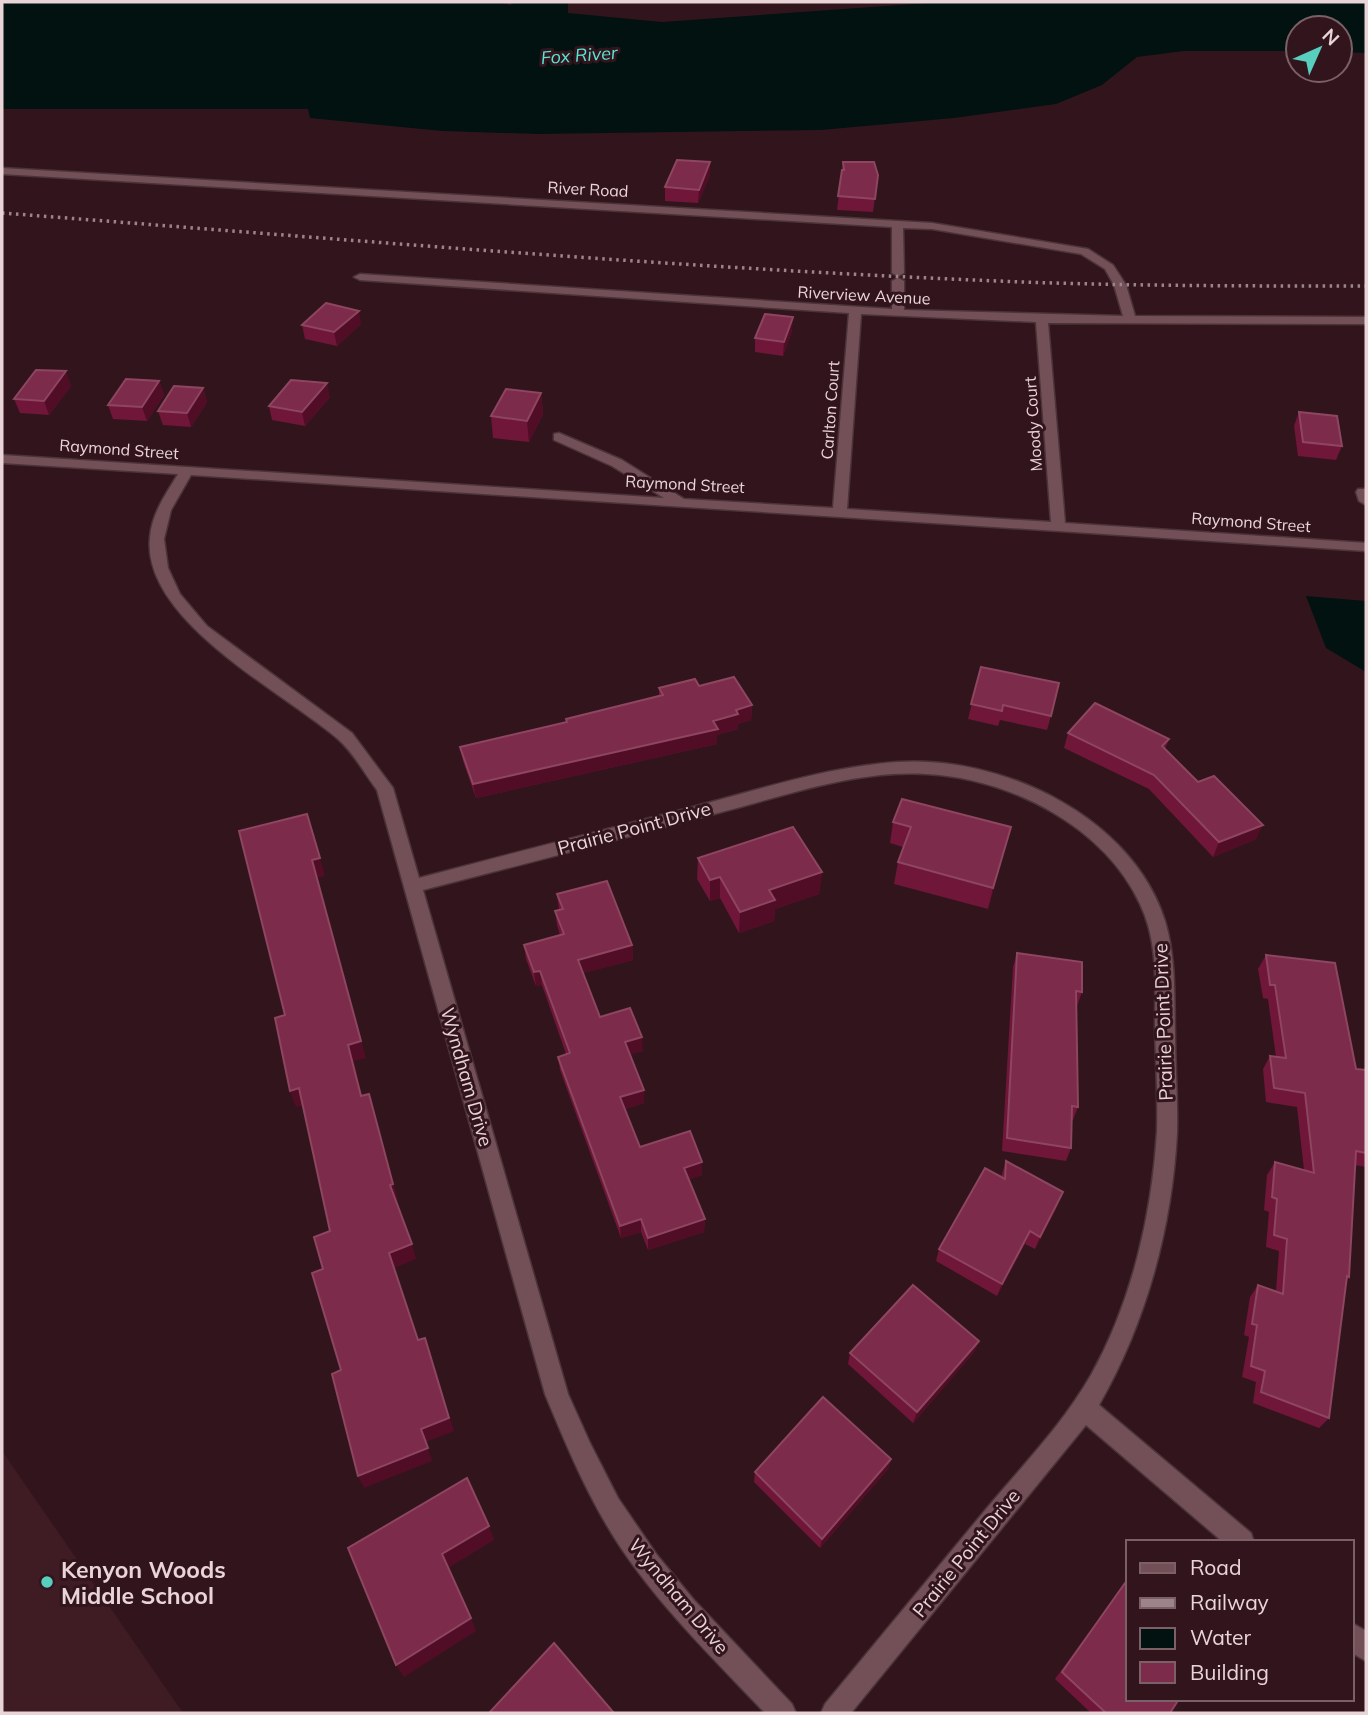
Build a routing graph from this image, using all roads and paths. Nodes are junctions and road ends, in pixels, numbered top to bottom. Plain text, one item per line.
1 (2, 171) edge
2 (897, 224) junction
3 (360, 277) dead end
4 (855, 311) junction
5 (898, 313) junction
6 (1130, 318) junction
7 (1042, 319) junction
8 (1366, 320) edge
9 (559, 437) dead end
10 (2, 459) edge
11 (187, 471) junction
12 (681, 501) junction
13 (840, 511) junction
14 (1058, 526) junction
15 (1366, 547) edge
16 (413, 886) junction
17 (1084, 1408) junction
18 (1240, 1540) edge
19 (783, 1713) edge
20 (834, 1713) edge

1 - 2 street, River Road
2 - 5 street
2 - 6 street, River Road
3 - 4 street, Riverview Avenue
4 - 5 street, Riverview Avenue
4 - 13 street, Carlton Court
5 - 7 street, Riverview Avenue
6 - 7 street, Riverview Avenue
6 - 8 street, Riverview Avenue
7 - 14 street, Moody Court
9 - 12 street
10 - 11 street, Raymond Street
11 - 12 street, Raymond Street
11 - 16 street, Wyndham Drive
12 - 13 street, Raymond Street
13 - 14 street, Raymond Street
14 - 15 street, Raymond Street
16 - 17 street, Prairie Point Drive
16 - 19 street, Wyndham Drive
17 - 18 street
17 - 20 street, Prairie Point Drive

